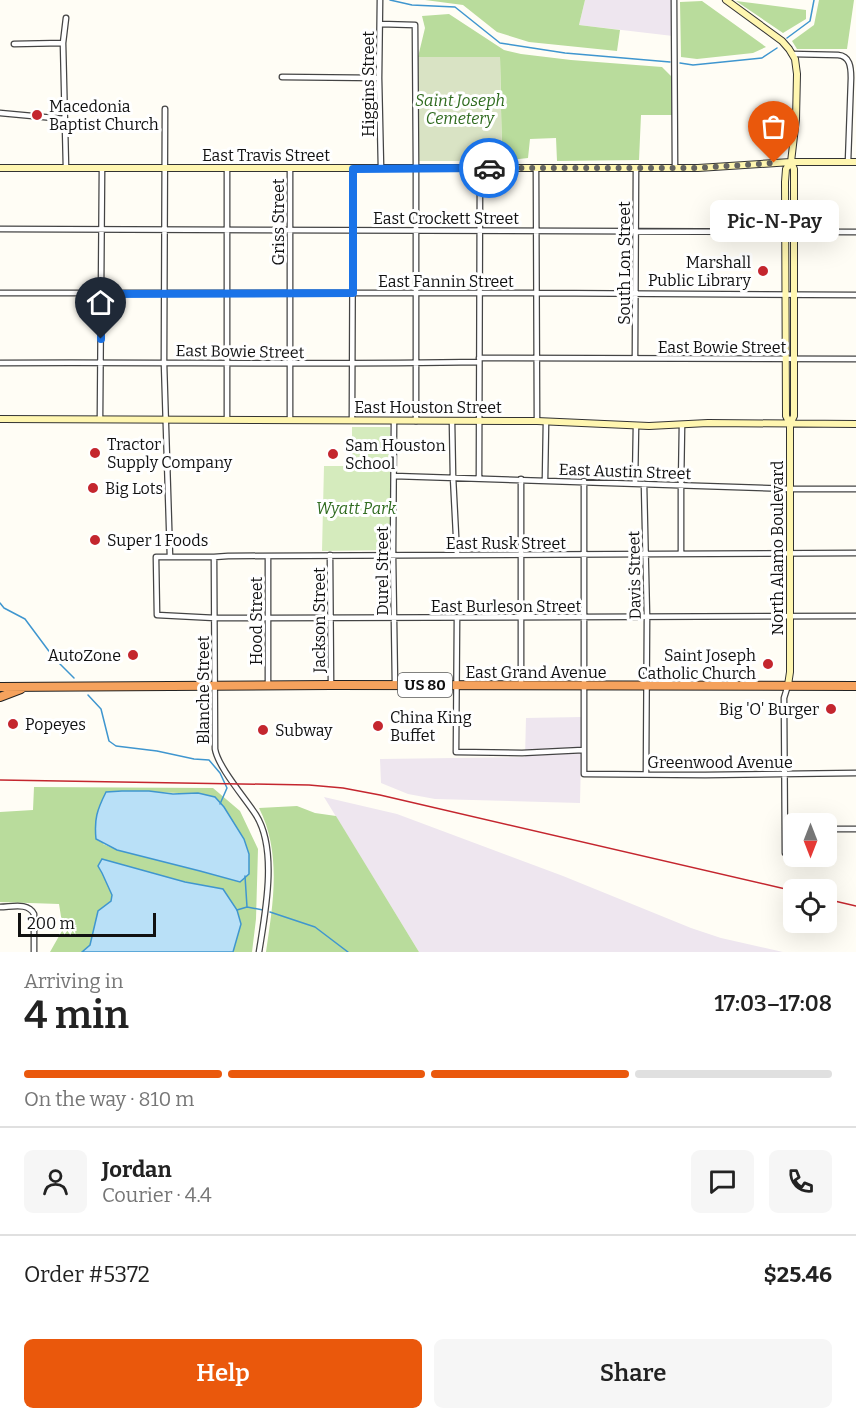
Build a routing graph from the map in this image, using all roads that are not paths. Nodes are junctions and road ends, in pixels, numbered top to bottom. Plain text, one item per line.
1 (380, 0) edge
2 (675, 0) edge
3 (726, 0) edge
4 (66, 18) dead end
5 (380, 24) junction
6 (63, 43) junction
7 (14, 44) dead end
8 (792, 54) junction
9 (282, 76) dead end
10 (379, 78) junction
11 (165, 109) dead end
12 (0, 113) edge
13 (65, 119) junction
14 (791, 162) junction
15 (848, 162) junction
16 (856, 162) edge
17 (416, 167) junction
18 (0, 168) edge
19 (66, 168) junction
20 (381, 168) junction
21 (480, 168) junction
22 (537, 168) junction
23 (636, 168) junction
24 (675, 168) junction
25 (102, 169) junction
26 (165, 169) junction
27 (227, 169) junction
28 (290, 169) junction
29 (353, 169) junction
30 (0, 230) edge
31 (101, 230) junction
32 (164, 230) junction
33 (227, 230) junction
34 (290, 230) junction
35 (353, 230) junction
36 (537, 230) junction
37 (416, 231) junction
38 (480, 231) junction
39 (636, 231) junction
40 (785, 231) junction
41 (794, 231) junction
42 (856, 232) edge
43 (0, 293) edge
44 (164, 293) junction
45 (227, 293) junction
46 (290, 293) junction
47 (353, 293) junction
48 (416, 293) junction
49 (479, 293) junction
50 (537, 293) junction
51 (101, 294) junction
52 (636, 294) junction
53 (785, 295) junction
54 (793, 295) junction
55 (856, 296) edge
56 (537, 358) junction
57 (636, 358) junction
58 (785, 359) junction
59 (793, 359) junction
60 (856, 359) edge
61 (479, 360) junction
62 (101, 362) junction
63 (0, 363) edge
64 (164, 363) junction
65 (227, 363) junction
66 (290, 364) junction
67 (352, 364) junction
68 (416, 364) junction
69 (0, 418) edge
70 (100, 418) junction
71 (166, 419) junction
72 (227, 419) junction
73 (290, 420) junction
74 (352, 420) junction
75 (394, 421) junction
76 (416, 421) junction
77 (452, 421) junction
78 (479, 421) junction
79 (537, 422) junction
80 (546, 422) junction
81 (790, 423) junction
82 (682, 424) junction
83 (856, 424) edge
84 (636, 426) junction
85 (394, 476) junction
86 (453, 477) junction
87 (479, 478) junction
88 (521, 479) junction
89 (545, 480) junction
90 (584, 481) junction
91 (635, 483) junction
92 (644, 484) junction
93 (681, 485) junction
94 (791, 489) junction
95 (856, 489) edge
96 (790, 553) junction
97 (856, 553) edge
98 (646, 554) junction
99 (681, 554) junction
100 (330, 555) junction
101 (393, 555) junction
102 (457, 555) junction
103 (521, 555) junction
104 (584, 555) junction
105 (268, 556) junction
106 (170, 557) junction
107 (214, 558) junction
108 (157, 615) joint
109 (790, 616) junction
110 (856, 616) edge
111 (331, 617) junction
112 (521, 617) junction
113 (647, 617) junction
114 (215, 618) junction
115 (268, 618) junction
116 (394, 618) junction
117 (457, 618) junction
118 (584, 618) junction
119 (331, 685) junction
120 (457, 685) junction
121 (520, 685) junction
122 (584, 685) junction
123 (646, 685) junction
124 (788, 685) junction
125 (215, 686) junction
126 (268, 686) junction
127 (395, 686) junction
128 (856, 686) edge
129 (1, 687) edge
130 (28, 687) junction
131 (0, 697) edge
132 (583, 750) junction
133 (856, 773) edge
134 (646, 774) junction
135 (785, 774) junction
136 (786, 813) edge
137 (856, 829) edge
138 (837, 830) edge
139 (0, 907) edge
140 (34, 952) edge
141 (259, 952) edge

1 - 5 street, Higgins Street
2 - 24 street
3 - 8 street
4 - 6 street
5 - 10 street, Higgins Street
5 - 17 street
6 - 7 street
6 - 13 street
8 - 14 street
8 - 15 street
9 - 10 street
10 - 20 street, Higgins Street
11 - 26 street
12 - 13 street
13 - 19 street
14 - 15 street, East Travis Street
14 - 24 street, East Travis Street
14 - 40 street
14 - 41 street
15 - 16 street, East Travis Street
17 - 20 street, East Travis Street
17 - 21 street, East Travis Street
17 - 37 street
18 - 19 street, East Travis Street
19 - 25 street, East Travis Street
20 - 29 street, East Travis Street
21 - 22 street, East Travis Street
21 - 38 street
22 - 23 street, East Travis Street
22 - 36 street
23 - 24 street, East Travis Street
23 - 39 street, South Lon Street
25 - 26 street, East Travis Street
25 - 31 street
26 - 27 street, East Travis Street
26 - 32 street
27 - 28 street, East Travis Street
27 - 33 street
28 - 29 street, East Travis Street
28 - 34 street, Griss Street
29 - 35 street
30 - 31 street, East Crockett Street
31 - 32 street, East Crockett Street
31 - 51 street
32 - 33 street, East Crockett Street
32 - 44 street
33 - 34 street, East Crockett Street
33 - 45 street
34 - 35 street, East Crockett Street
34 - 46 street, Griss Street
35 - 37 street, East Crockett Street
35 - 47 street
36 - 38 street, East Crockett Street
36 - 39 street, East Crockett Street
36 - 50 street
37 - 38 street, East Crockett Street
37 - 48 street
38 - 49 street
39 - 40 street, East Crockett Street
39 - 52 street, South Lon Street
40 - 41 street, East Crockett Street
40 - 53 street
41 - 42 street, East Crockett Street
41 - 54 street
43 - 51 street, East Fannin Street
44 - 45 street, East Fannin Street
44 - 51 street, East Fannin Street
44 - 64 street
45 - 46 street, East Fannin Street
45 - 65 street
46 - 47 street, East Fannin Street
46 - 66 street, Griss Street
47 - 48 street, East Fannin Street
47 - 67 street
48 - 49 street, East Fannin Street
48 - 68 street
49 - 50 street, East Fannin Street
49 - 61 street
50 - 52 street, East Fannin Street
50 - 56 street
51 - 62 street
52 - 53 street, East Fannin Street
52 - 57 street, South Lon Street
53 - 54 street, East Fannin Street
53 - 58 street
54 - 55 street, East Fannin Street
54 - 59 street
56 - 57 street, East Bowie Street
56 - 61 street, East Bowie Street
56 - 79 street
57 - 58 street, East Bowie Street
58 - 59 street, East Bowie Street
58 - 81 street
59 - 60 street, East Bowie Street
59 - 81 street
61 - 68 street, East Bowie Street
61 - 78 street
62 - 63 street, East Bowie Street
62 - 64 street, East Bowie Street
62 - 70 street
64 - 65 street, East Bowie Street
64 - 71 street
65 - 66 street, East Bowie Street
65 - 72 street
66 - 67 street, East Bowie Street
66 - 73 street, Griss Street
67 - 68 street, East Bowie Street
67 - 74 street
68 - 76 street
69 - 70 street, East Houston Street
70 - 71 street, East Houston Street
71 - 72 street, East Houston Street
71 - 106 street
72 - 73 street, East Houston Street
73 - 74 street, East Houston Street
74 - 75 street, East Houston Street
75 - 76 street, East Houston Street
75 - 85 street, Durel Street
76 - 77 street, East Houston Street
77 - 78 street, East Houston Street
77 - 86 street
78 - 79 street, East Houston Street
78 - 87 street
79 - 80 street, East Houston Street
80 - 84 street, East Houston Street
80 - 89 street
81 - 82 street, East Houston Street
81 - 83 street, East Houston Street
81 - 94 street, North Alamo Boulevard
82 - 84 street, East Houston Street
82 - 93 street
84 - 91 street
85 - 86 street, East Austin Street
85 - 101 street, Durel Street
86 - 87 street, East Austin Street
86 - 102 street
87 - 88 street, East Austin Street
88 - 89 street, East Austin Street
88 - 103 street
89 - 90 street, East Austin Street
90 - 91 street, East Austin Street
90 - 104 street
91 - 92 street, East Austin Street
92 - 93 street, East Austin Street
92 - 98 street, Davis Street
93 - 94 street, East Austin Street
93 - 99 street
94 - 95 street, East Austin Street
94 - 96 street, North Alamo Boulevard
96 - 97 street, East Rusk Street
96 - 99 street, East Rusk Street
96 - 109 street, North Alamo Boulevard
98 - 99 street, East Rusk Street
98 - 104 street, East Rusk Street
98 - 113 street, Davis Street
100 - 101 street, East Rusk Street
100 - 105 street, East Rusk Street
100 - 111 street, Jackson Street
101 - 102 street, East Rusk Street
101 - 116 street, Durel Street
102 - 103 street, East Rusk Street
103 - 104 street, East Rusk Street
103 - 112 street
104 - 118 street
105 - 107 street, East Rusk Street
105 - 115 street, Hood Street
106 - 107 street, East Rusk Street
106 - 108 street, East Rusk Street
107 - 114 street, Blanche Street
108 - 114 street, East Burleson Street
109 - 110 street, East Burleson Street
109 - 113 street, East Burleson Street
109 - 124 street, North Alamo Boulevard
111 - 115 street, East Burleson Street
111 - 116 street, East Burleson Street
111 - 119 street, Jackson Street
112 - 117 street, East Burleson Street
112 - 118 street, East Burleson Street
112 - 121 street
113 - 118 street, East Burleson Street
113 - 123 street, Davis Street
114 - 115 street, East Burleson Street
114 - 125 street, Blanche Street
115 - 126 street, Hood Street
116 - 117 street, East Burleson Street
116 - 127 street, Durel Street
117 - 120 street
118 - 122 street
119 - 126 highway, East Grand Avenue / US 80
119 - 127 highway, East Grand Avenue / US 80
120 - 121 highway, East Grand Avenue / US 80
120 - 127 highway, East Grand Avenue / US 80
120 - 132 street
121 - 122 highway, East Grand Avenue / US 80
122 - 123 highway, East Grand Avenue / US 80
122 - 132 street
123 - 124 highway, East Grand Avenue / US 80
123 - 134 street, Davis Street
124 - 128 highway, East Grand Avenue / US 80
124 - 135 street, North Alamo Boulevard
125 - 126 highway, East Grand Avenue / US 80
125 - 130 highway, East Grand Avenue / US 80
125 - 141 street, Blanche Street
129 - 130 highway, East Grand Avenue / US 80
130 - 131 highway
132 - 134 street, Greenwood Avenue
133 - 135 street, Greenwood Avenue
134 - 135 street, Greenwood Avenue
135 - 136 street, North Alamo Boulevard
137 - 138 street
139 - 140 street

